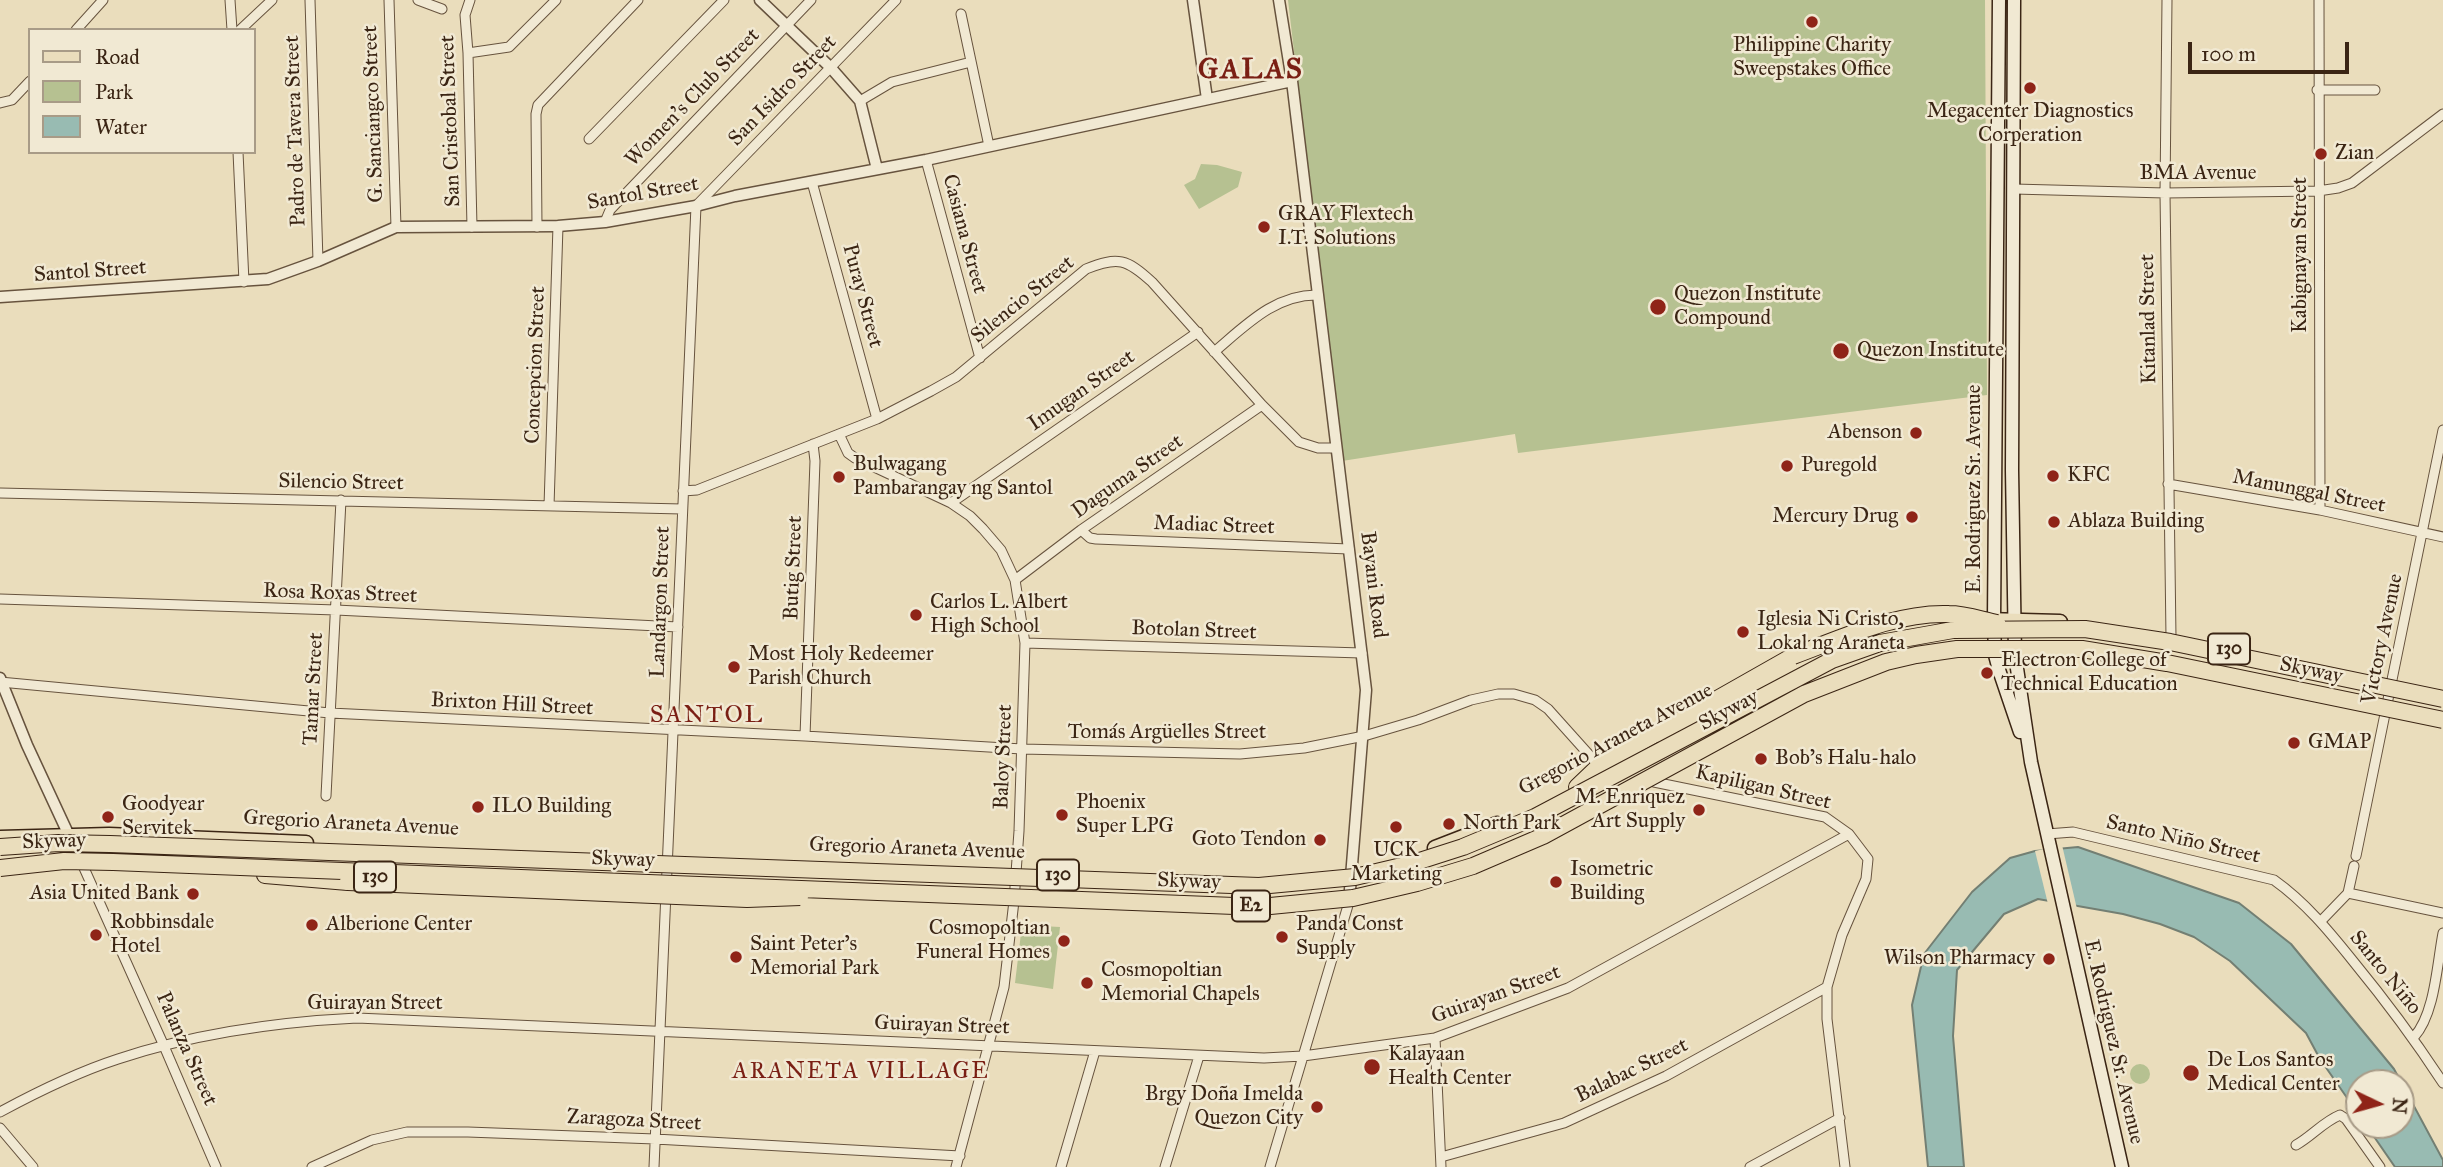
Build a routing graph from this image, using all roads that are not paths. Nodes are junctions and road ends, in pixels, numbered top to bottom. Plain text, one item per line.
1 (103, 0) edge
2 (230, 0) edge
3 (272, 0) edge
4 (310, 0) edge
5 (389, 0) edge
6 (418, 0) edge
7 (470, 0) edge
8 (556, 0) edge
9 (638, 0) edge
10 (724, 0) edge
11 (760, 0) edge
12 (811, 0) edge
13 (896, 0) edge
14 (1192, 0) edge
15 (1279, 0) edge
16 (1999, 0) edge
17 (2014, 0) edge
18 (2167, 0) edge
19 (2319, 0) edge
20 (442, 9) dead end
21 (961, 14) dead end
22 (786, 26) junction
23 (78, 28) edge
24 (232, 28) edge
25 (242, 28) edge
26 (468, 53) junction
27 (971, 62) junction
28 (831, 68) junction
29 (1292, 81) junction
30 (28, 83) edge
31 (2317, 90) junction
32 (2375, 90) dead end
33 (1207, 99) junction
34 (860, 100) junction
35 (0, 103) edge
36 (2443, 114) edge
37 (589, 139) dead end
38 (989, 146) junction
39 (238, 154) edge
40 (926, 160) junction
41 (877, 169) junction
42 (813, 182) junction
43 (2014, 190) junction
44 (2318, 191) junction
45 (2165, 193) junction
46 (696, 206) junction
47 (605, 222) junction
48 (396, 226) junction
49 (537, 226) junction
50 (558, 226) junction
51 (472, 227) junction
52 (318, 261) junction
53 (244, 282) junction
54 (1318, 295) junction
55 (0, 297) edge
56 (1198, 332) junction
57 (1214, 352) junction
58 (980, 358) junction
59 (1262, 405) junction
60 (877, 419) junction
61 (2443, 430) edge
62 (839, 434) junction
63 (813, 444) junction
64 (1336, 448) junction
65 (2168, 484) junction
66 (683, 491) junction
67 (0, 493) edge
68 (341, 500) junction
69 (951, 503) junction
70 (549, 506) junction
71 (682, 509) junction
72 (2320, 510) junction
73 (1081, 530) junction
74 (2423, 533) junction
75 (2443, 537) edge
76 (1349, 549) junction
77 (1015, 580) junction
78 (0, 598) edge
79 (336, 610) junction
80 (1994, 620) junction
81 (2013, 620) junction
82 (678, 627) junction
83 (2031, 629) junction
84 (2171, 637) junction
85 (1025, 643) junction
86 (1362, 653) junction
87 (1995, 655) junction
88 (2015, 655) junction
89 (1, 681) edge
90 (2399, 688) junction
91 (2443, 697) edge
92 (2403, 712) junction
93 (330, 713) junction
94 (2385, 716) junction
95 (2443, 720) edge
96 (2443, 727) edge
97 (674, 731) junction
98 (805, 736) junction
99 (1364, 736) junction
100 (1022, 749) junction
101 (2031, 762) junction
102 (1602, 770) junction
103 (1654, 782) junction
104 (1577, 787) joint
105 (326, 796) dead end
106 (68, 834) junction
107 (1849, 834) junction
108 (2047, 834) junction
109 (0, 838) edge
110 (0, 847) edge
111 (668, 860) junction
112 (0, 868) edge
113 (84, 868) junction
114 (228, 872) junction
115 (0, 873) edge
116 (1353, 873) junction
117 (1016, 874) junction
118 (493, 881) junction
119 (667, 888) junction
120 (568, 891) junction
121 (959, 893) junction
122 (2348, 893) junction
123 (1014, 901) junction
124 (1349, 902) junction
125 (2443, 913) edge
126 (2321, 921) junction
127 (2443, 933) edge
128 (1827, 987) junction
129 (660, 1032) junction
130 (2414, 1037) junction
131 (1435, 1038) junction
132 (990, 1045) junction
133 (164, 1046) junction
134 (1095, 1051) junction
135 (1199, 1056) junction
136 (1303, 1056) junction
137 (2443, 1083) edge
138 (0, 1112) edge
139 (1840, 1118) junction
140 (0, 1128) edge
141 (655, 1139) junction
142 (2296, 1145) dead end
143 (960, 1156) junction
144 (1441, 1162) edge
145 (33, 1167) edge
146 (216, 1167) edge
147 (312, 1167) edge
148 (654, 1167) edge
149 (956, 1167) edge
150 (1061, 1167) edge
151 (1165, 1167) edge
152 (1270, 1167) edge
153 (1750, 1167) edge
154 (1844, 1167) edge
155 (2122, 1167) edge
156 (2380, 1167) edge

1 - 23 street
2 - 24 street
3 - 25 street
4 - 52 street, Padro de Tavera Street
5 - 48 street, G. Sanciangco Street
6 - 20 street
7 - 26 street, San Cristobal Street
8 - 26 street
9 - 49 street
10 - 37 street
11 - 22 street
12 - 22 street, Women's Club Street
13 - 28 street, San Isidro Street
14 - 33 street
15 - 29 street, Bayani Road
16 - 80 main road, E. Rodriguez Sr. Avenue
17 - 43 main road, E. Rodriguez Sr. Avenue
18 - 45 street, Kitanlad Street
19 - 31 street, Kabignayan Street
21 - 27 street
22 - 28 street
22 - 47 street, Women's Club Street
26 - 51 street, San Cristobal Street
27 - 34 street
27 - 38 street
28 - 34 street
28 - 46 street, San Isidro Street
29 - 33 street, Santol Street
29 - 54 street, Bayani Road
30 - 35 street
31 - 32 street
31 - 44 street, Kabignayan Street
33 - 38 street, Santol Street
34 - 41 street
36 - 44 street, BMA Avenue
38 - 40 street, Santol Street
39 - 53 street
40 - 41 street, Santol Street
40 - 58 street, Casiana Street
41 - 42 street, Santol Street
42 - 46 street, Santol Street
42 - 60 street, Puray Street
43 - 45 street, BMA Avenue
43 - 81 main road, E. Rodriguez Sr. Avenue
44 - 45 street, BMA Avenue
44 - 72 street, Kabignayan Street
45 - 65 street, Kitanlad Street
46 - 47 street, Santol Street
46 - 66 street, Landargon Street
47 - 50 street, Santol Street
48 - 51 street, Santol Street
48 - 52 street, Santol Street
49 - 50 street, Santol Street
49 - 51 street, Santol Street
50 - 70 street, Concepcion Street
52 - 53 street, Santol Street
53 - 55 street, Santol Street
54 - 57 street
54 - 64 street, Bayani Road
56 - 57 street, Silencio Street
56 - 58 street, Silencio Street
56 - 69 street, Imugan Street
57 - 59 street, Silencio Street
58 - 60 street, Silencio Street
59 - 64 street, Silencio Street
59 - 73 street, Daguma Street
60 - 62 street, Silencio Street
61 - 74 street, Victory Avenue
62 - 63 street, Silencio Street
62 - 69 street, Baloy Street
63 - 66 street, Silencio Street
63 - 98 street, Butig Street
64 - 76 street, Bayani Road
65 - 72 street, Manunggal Street
65 - 84 street, Kitanlad Street
66 - 71 street, Landargon Street
67 - 68 street, Silencio Street
68 - 70 street, Silencio Street
68 - 79 street, Tamar Street
69 - 77 street, Baloy Street
70 - 71 street, Silencio Street
71 - 82 street, Landargon Street
72 - 74 street, Manunggal Street
73 - 76 street, Madiac Street
73 - 77 street, Daguma Street
74 - 75 street, Manunggal Street
74 - 90 street, Victory Avenue
76 - 86 street, Bayani Road
77 - 85 street, Baloy Street
78 - 79 street, Rosa Roxas Street
79 - 82 street, Rosa Roxas Street
79 - 93 street, Tamar Street
80 - 81 main road, Gregorio Araneta Avenue / 130
80 - 87 main road, E. Rodriguez Sr. Avenue
80 - 102 main road, Gregorio Araneta Avenue / 130
81 - 84 main road, Gregorio Araneta Avenue / 130
81 - 88 main road, E. Rodriguez Sr. Avenue
82 - 97 street, Landargon Street
83 - 90 highway, Skyway / E2, bridge
83 - 102 highway, bridge
83 - 110 highway, Skyway / E2, bridge
84 - 90 main road, Gregorio Araneta Avenue / 130
85 - 86 street, Botolan Street
85 - 100 street, Baloy Street
86 - 99 street, Bayani Road
87 - 88 main road, 130
87 - 101 main road, E. Rodriguez Sr. Avenue
87 - 103 main road, 130
88 - 94 main road, 130
88 - 101 main road, E. Rodriguez Sr. Avenue
89 - 93 street, Brixton Hill Street
89 - 106 street, Palanza Street
90 - 91 highway, Skyway / E2, bridge
90 - 94 street, Victory Avenue
92 - 95 highway, Skyway / E2, bridge
92 - 96 highway, bridge
92 - 121 highway, Skyway / E2, bridge
93 - 97 street, Brixton Hill Street
93 - 105 street, Tamar Street
94 - 96 main road, 130
94 - 122 street, Victory Avenue
97 - 98 street, Brixton Hill Street
97 - 111 street, Landargon Street
98 - 100 street, Brixton Hill Street
99 - 100 street, Tomás Argüelles Street
99 - 102 street, Tomás Argüelles Street
99 - 116 street, Bayani Road
100 - 117 street, Baloy Street
101 - 108 main road, E. Rodriguez Sr. Avenue
102 - 104 highway
103 - 107 street, Kapiligan Street
103 - 124 main road, 130
104 - 116 main road, Gregorio Araneta Avenue / 130
106 - 109 main road, Gregorio Araneta Avenue / 130
106 - 111 main road, Gregorio Araneta Avenue / 130
106 - 113 street, Palanza Street
107 - 128 street, Kapiligan Street
107 - 131 street, Guirayan Street
108 - 126 street, Santo Niño Street
108 - 155 main road, E. Rodriguez Sr. Avenue
111 - 117 main road, Gregorio Araneta Avenue / 130
111 - 119 street, Landargon Street
112 - 121 highway, Skyway / E2, bridge
113 - 114 main road, 130
113 - 115 main road, 130
113 - 133 street, Palanza Street
114 - 118 main road, 130
114 - 120 highway, bridge
116 - 117 main road, Gregorio Araneta Avenue / 130
116 - 124 street, Bayani Road
117 - 123 street, Baloy Street
118 - 119 main road, 130
118 - 120 highway, bridge
119 - 123 main road, 130
119 - 129 street, Landargon Street
120 - 121 highway, bridge
122 - 125 street
122 - 126 street
123 - 124 main road, 130
123 - 132 street, Baloy Street
124 - 136 street, Bayani Road
126 - 130 street, Santo Niño
127 - 130 street
128 - 139 street, Kapiligan Street
128 - 144 street, Balabac Street
129 - 132 street, Guirayan Street
129 - 133 street, Guirayan Street
129 - 141 street, Landargon Street
130 - 137 street, Santo Niño
131 - 136 street, Guirayan Street
131 - 144 street
132 - 134 street, Guirayan Street
132 - 143 street, Baloy Street
133 - 138 street, Guirayan Street
133 - 146 street, Palanza Street
134 - 135 street, Guirayan Street
134 - 150 street
135 - 136 street, Guirayan Street
135 - 151 street
136 - 152 street, Bayani Road
139 - 153 street
139 - 154 street, Kapiligan Street
140 - 145 street
141 - 143 street, Zaragoza Street
141 - 147 street, Zaragoza Street
141 - 148 street, Landargon Street
142 - 156 street
143 - 149 street, Baloy Street

